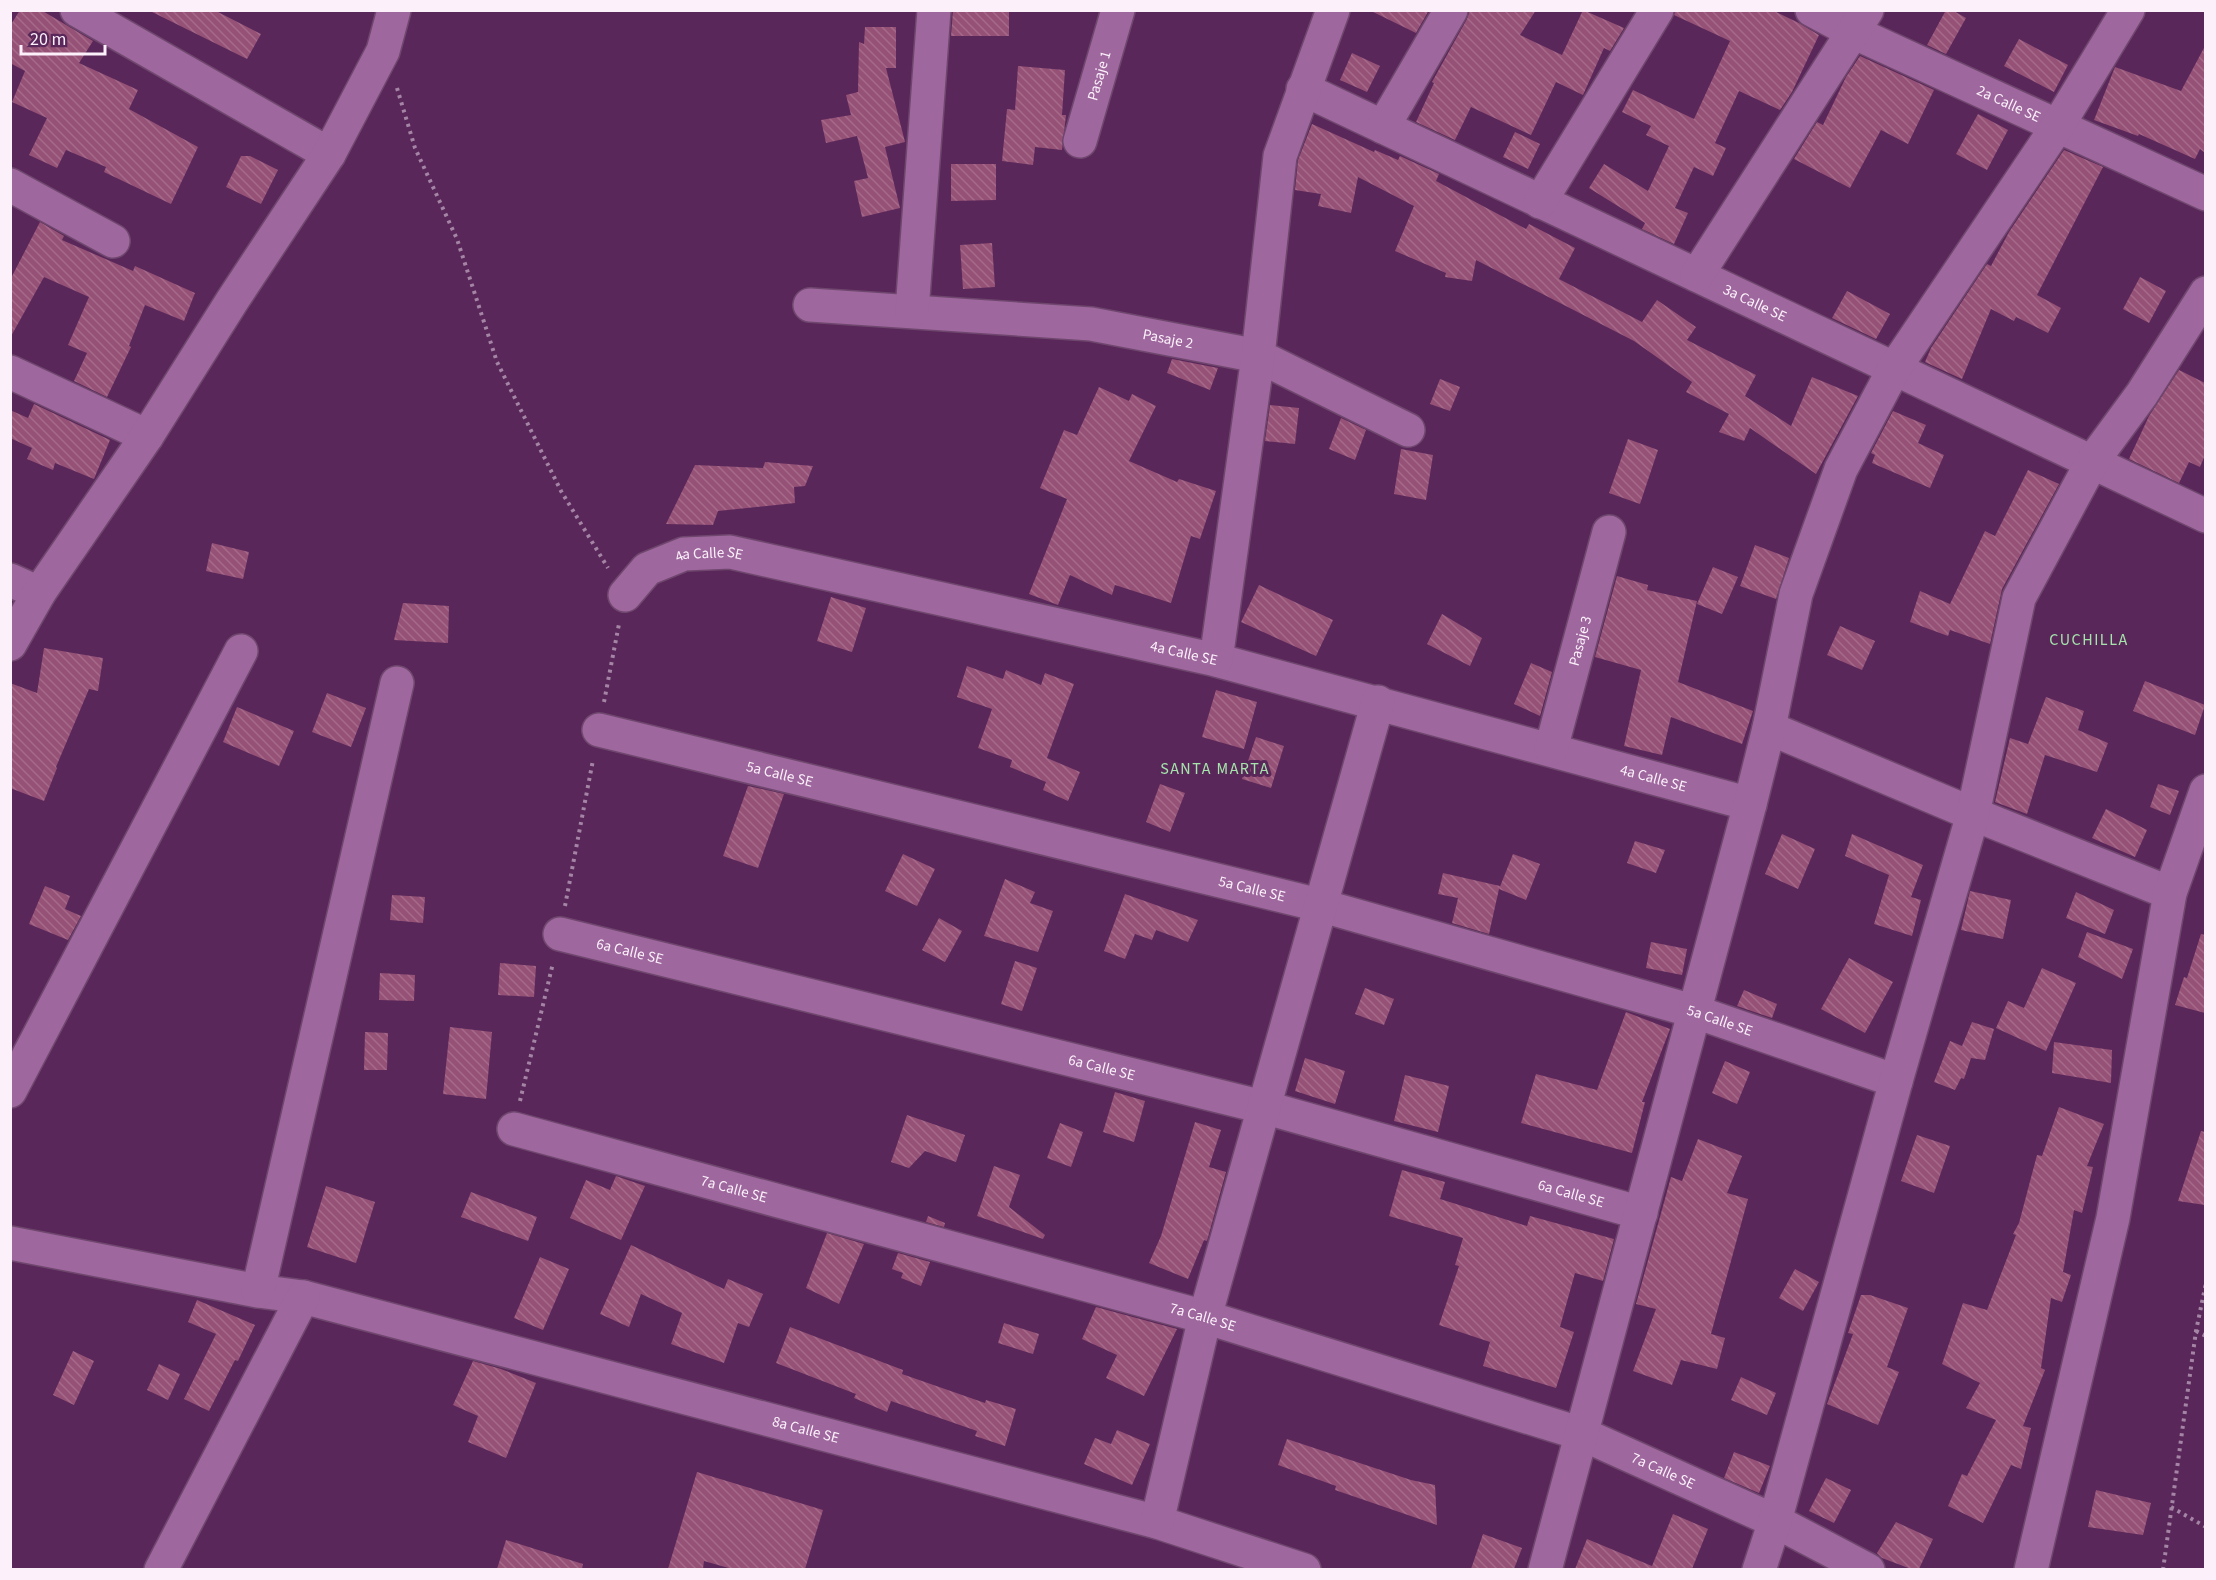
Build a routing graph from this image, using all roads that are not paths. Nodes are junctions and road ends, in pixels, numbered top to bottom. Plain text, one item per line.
1 (77, 10) edge
2 (394, 10) edge
3 (934, 10) edge
4 (1118, 10) edge
5 (1451, 10) edge
6 (1657, 10) edge
7 (1812, 10) edge
8 (2128, 10) edge
9 (1332, 11) edge
10 (1860, 21) edge
11 (1303, 89) junction
12 (1383, 127) junction
13 (2057, 127) junction
14 (1080, 141) dead end
15 (330, 154) junction
16 (10, 185) edge
17 (2205, 194) edge
18 (1540, 202) junction
19 (113, 241) dead end
20 (1697, 275) junction
21 (2205, 293) edge
22 (810, 305) dead end
23 (912, 311) junction
24 (1258, 356) junction
25 (1894, 369) junction
26 (10, 372) edge
27 (1408, 430) dead end
28 (147, 436) junction
29 (2092, 462) junction
30 (2205, 516) edge
31 (1609, 532) dead end
32 (25, 586) edge
33 (625, 595) road end
34 (10, 644) edge
35 (241, 651) dead end
36 (1216, 660) junction
37 (397, 683) dead end
38 (1378, 702) junction
39 (1769, 728) junction
40 (599, 730) road end
41 (1551, 749) junction
42 (2205, 791) edge
43 (1750, 804) junction
44 (1973, 814) junction
45 (2170, 893) junction
46 (1319, 905) junction
47 (560, 934) dead end
48 (1693, 1011) junction
49 (1896, 1081) junction
50 (10, 1091) edge
51 (1263, 1107) junction
52 (514, 1129) dead end
53 (1641, 1213) junction
54 (10, 1243) edge
55 (258, 1291) junction
56 (303, 1296) junction
57 (1205, 1317) junction
58 (1582, 1434) junction
59 (1775, 1521) junction
60 (1157, 1522) junction
61 (161, 1569) edge
62 (1305, 1569) edge
63 (1545, 1569) edge
64 (1759, 1569) edge
65 (1868, 1569) edge
66 (2031, 1569) edge

1 - 15 street
2 - 15 street
3 - 23 street
4 - 14 street, Pasaje 1
5 - 12 street
6 - 18 street
7 - 10 street, 2a Calle SE
8 - 13 street
9 - 11 street
10 - 13 street, 2a Calle SE
10 - 20 street
11 - 12 street, 3a Calle SE
11 - 24 street
12 - 18 street, 3a Calle SE
13 - 17 street, 2a Calle SE
13 - 25 street
15 - 28 street
16 - 19 street
18 - 20 street, 3a Calle SE
20 - 25 street, 3a Calle SE
21 - 29 street
22 - 23 street, Pasaje 2
23 - 24 street, Pasaje 2
24 - 27 street, Pasaje 2
24 - 36 street
25 - 29 street, 3a Calle SE
25 - 39 street
26 - 28 street
28 - 32 street
29 - 30 street, 3a Calle SE
29 - 44 street
31 - 41 street, Pasaje 3
32 - 34 street
33 - 36 street, 4a Calle SE
35 - 50 street
36 - 38 street, 4a Calle SE
37 - 55 street
38 - 41 street, 4a Calle SE
38 - 46 street
39 - 43 street
39 - 44 street
40 - 46 street, 5a Calle SE
41 - 43 street, 4a Calle SE
42 - 45 street
43 - 48 street
44 - 45 street
44 - 49 street
45 - 66 street
46 - 48 street, 5a Calle SE
46 - 51 street
47 - 51 street, 6a Calle SE
48 - 49 street, 5a Calle SE
48 - 53 street
49 - 59 street
51 - 53 street, 6a Calle SE
51 - 57 street
52 - 57 street, 7a Calle SE
53 - 58 street
54 - 55 street, 8a Calle SE
55 - 56 street, 8a Calle SE
56 - 60 street, 8a Calle SE
56 - 61 street
57 - 58 street, 7a Calle SE
57 - 60 street
58 - 59 street, 7a Calle SE
58 - 63 street
59 - 64 street
59 - 65 street, 7a Calle SE
60 - 62 street, 8a Calle SE

